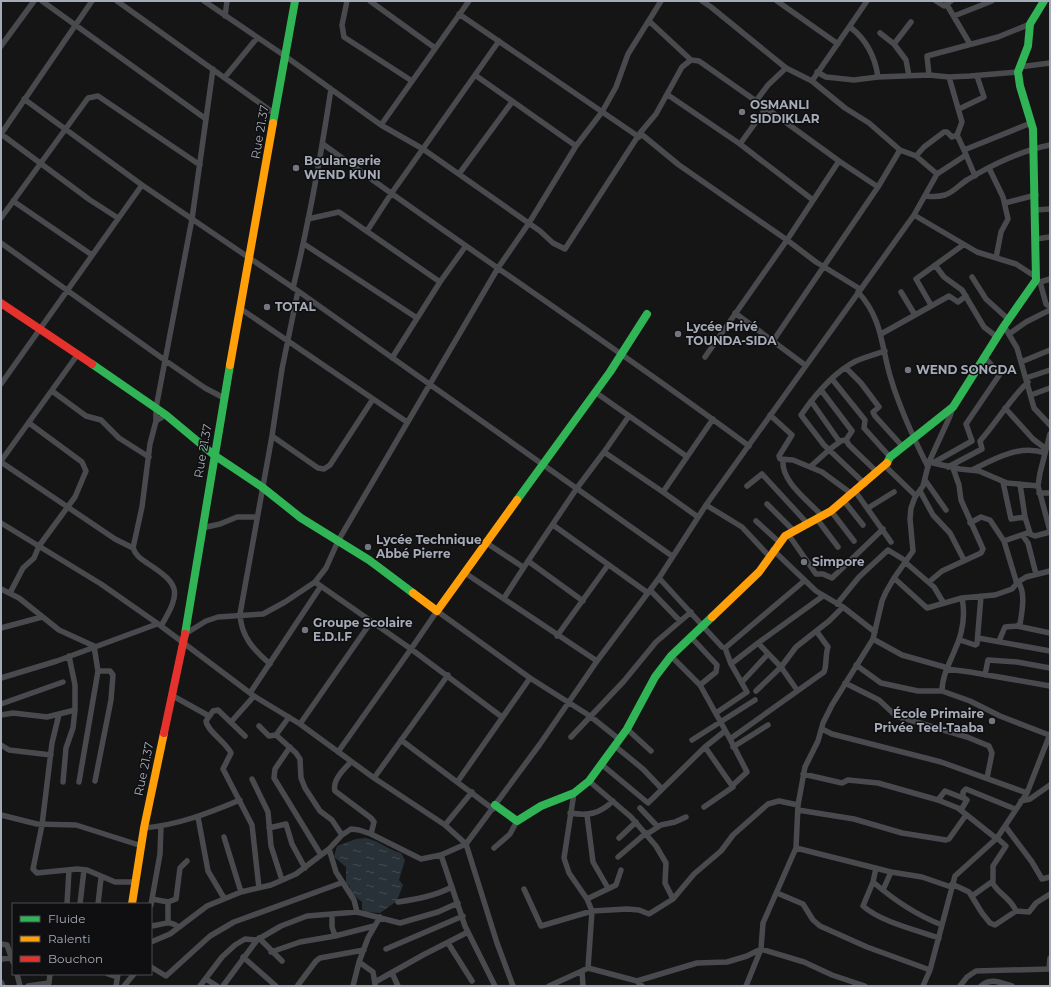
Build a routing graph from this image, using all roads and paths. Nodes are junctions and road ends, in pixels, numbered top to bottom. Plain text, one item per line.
1 (34, 1) edge
2 (42, 1) edge
3 (92, 1) edge
4 (117, 1) edge
5 (204, 1) edge
6 (227, 1) edge
7 (295, 1) edge
8 (347, 1) edge
9 (370, 1) edge
10 (469, 1) edge
11 (661, 1) edge
12 (702, 1) edge
13 (777, 1) edge
14 (858, 1) edge
15 (936, 1) edge
16 (992, 1) edge
17 (1044, 1) edge
18 (866, 3) edge
19 (949, 3) edge
20 (712, 4) edge
21 (459, 14) junction
22 (226, 16) junction
23 (954, 16) junction
24 (649, 21) junction
25 (911, 22) dead end
26 (1030, 24) junction
27 (76, 25) junction
28 (850, 26) junction
29 (880, 33) dead end
30 (257, 38) junction
31 (499, 41) junction
32 (838, 44) junction
33 (894, 44) junction
34 (970, 44) junction
35 (1, 46) edge
36 (436, 48) junction
37 (285, 56) junction
38 (692, 60) junction
39 (1050, 63) edge
40 (786, 68) junction
41 (213, 69) junction
42 (1018, 69) junction
43 (817, 72) junction
44 (929, 75) junction
45 (475, 76) junction
46 (909, 76) junction
47 (977, 76) junction
48 (225, 77) junction
49 (878, 77) junction
50 (949, 77) junction
51 (412, 81) junction
52 (812, 81) junction
53 (331, 89) junction
54 (668, 95) junction
55 (24, 99) junction
56 (756, 101) junction
57 (512, 102) junction
58 (766, 108) junction
59 (959, 108) junction
60 (602, 112) junction
61 (275, 114) junction
62 (206, 119) junction
63 (1031, 123) junction
64 (381, 125) junction
65 (67, 129) junction
66 (1, 134) edge
67 (640, 135) junction
68 (956, 135) junction
69 (323, 144) junction
70 (740, 144) junction
71 (1050, 145) edge
72 (576, 146) junction
73 (1034, 148) junction
74 (423, 149) junction
75 (900, 150) junction
76 (965, 152) junction
77 (916, 156) junction
78 (839, 162) junction
79 (41, 165) junction
80 (200, 165) junction
81 (989, 168) junction
82 (459, 174) junction
83 (937, 174) junction
84 (975, 176) junction
85 (142, 185) junction
86 (878, 187) junction
87 (391, 194) junction
88 (1036, 195) junction
89 (926, 196) junction
90 (813, 200) junction
91 (14, 201) junction
92 (1005, 203) junction
93 (1050, 209) edge
94 (1036, 210) junction
95 (914, 215) junction
96 (1, 218) edge
97 (118, 218) junction
98 (192, 218) junction
99 (308, 219) junction
100 (529, 223) junction
101 (367, 231) junction
102 (1050, 237) edge
103 (1036, 239) junction
104 (787, 240) junction
105 (1, 243) edge
106 (304, 244) junction
107 (962, 245) junction
108 (465, 247) junction
109 (92, 255) junction
110 (249, 258) junction
111 (996, 258) junction
112 (935, 265) junction
113 (824, 266) junction
114 (498, 268) junction
115 (972, 277) dead end
116 (1050, 279) edge
117 (1037, 281) junction
118 (440, 282) junction
119 (296, 289) junction
120 (66, 290) junction
121 (859, 291) junction
122 (901, 292) dead end
123 (966, 296) junction
124 (931, 305) junction
125 (2, 306) edge
126 (1050, 307) edge
127 (241, 309) junction
128 (1050, 310) edge
129 (736, 313) junction
130 (647, 314) dead end
131 (915, 315) junction
132 (417, 318) junction
133 (1006, 322) junction
134 (39, 328) junction
135 (881, 334) junction
136 (1009, 334) junction
137 (997, 337) junction
138 (288, 341) junction
139 (773, 341) junction
140 (1050, 350) edge
141 (885, 351) junction
142 (78, 354) junction
143 (622, 354) junction
144 (705, 357) dead end
145 (392, 358) junction
146 (985, 358) junction
147 (166, 361) junction
148 (1021, 362) junction
149 (805, 366) junction
150 (846, 368) junction
151 (1050, 370) edge
152 (832, 379) junction
153 (1027, 380) junction
154 (1, 384) edge
155 (429, 385) junction
156 (1050, 388) edge
157 (821, 390) junction
158 (52, 391) junction
159 (594, 392) junction
160 (1031, 395) junction
161 (224, 398) junction
162 (373, 399) junction
163 (811, 401) junction
164 (953, 407) junction
165 (156, 408) junction
166 (1005, 408) junction
167 (166, 415) junction
168 (770, 415) junction
169 (629, 416) junction
170 (712, 420) junction
171 (156, 421) junction
172 (407, 422) junction
173 (29, 423) junction
174 (1050, 425) edge
175 (272, 436) junction
176 (913, 438) junction
177 (1050, 438) edge
178 (843, 441) junction
179 (749, 446) junction
180 (903, 447) junction
181 (830, 449) junction
182 (1045, 451) junction
183 (604, 452) junction
184 (214, 455) junction
185 (686, 456) junction
186 (149, 457) junction
187 (890, 457) junction
188 (783, 460) junction
189 (1, 462) edge
190 (541, 464) junction
191 (930, 464) junction
192 (885, 466) junction
193 (810, 467) junction
194 (950, 468) junction
195 (972, 470) junction
196 (877, 472) junction
197 (925, 480) junction
198 (1003, 482) junction
199 (865, 484) junction
200 (1020, 484) junction
201 (747, 486) dead end
202 (1038, 486) junction
203 (262, 487) junction
204 (577, 488) junction
205 (663, 492) junction
206 (854, 492) junction
207 (894, 492) dead end
208 (918, 493) junction
209 (1039, 493) junction
210 (1050, 493) edge
211 (844, 501) junction
212 (767, 504) dead end
213 (706, 505) junction
214 (67, 507) junction
215 (868, 508) junction
216 (946, 510) dead end
217 (832, 511) junction
218 (256, 517) junction
219 (698, 517) junction
220 (1025, 517) junction
221 (819, 518) junction
222 (756, 521) dead end
223 (1, 522) edge
224 (970, 523) junction
225 (807, 524) junction
226 (553, 525) junction
227 (863, 525) dead end
228 (202, 528) junction
229 (883, 529) junction
230 (1050, 531) edge
231 (791, 532) junction
232 (1030, 533) junction
233 (1023, 536) junction
234 (854, 540) dead end
235 (338, 541) junction
236 (1004, 541) junction
237 (485, 542) junction
238 (779, 542) junction
239 (891, 542) dead end
240 (39, 546) junction
241 (133, 548) junction
242 (838, 548) dead end
243 (771, 553) junction
244 (672, 556) junction
245 (964, 560) junction
246 (528, 561) junction
247 (906, 561) junction
248 (608, 565) junction
249 (523, 567) junction
250 (1050, 571) edge
251 (465, 573) junction
252 (1036, 574) junction
253 (659, 578) junction
254 (894, 578) junction
255 (804, 580) junction
256 (315, 582) junction
257 (929, 582) junction
258 (1017, 583) junction
259 (321, 586) junction
260 (1, 590) edge
261 (649, 592) junction
262 (10, 593) junction
263 (823, 596) junction
264 (981, 596) junction
265 (504, 598) junction
266 (962, 598) junction
267 (583, 601) junction
268 (943, 602) junction
269 (840, 606) junction
270 (437, 611) junction
271 (691, 612) junction
272 (240, 614) junction
273 (42, 617) junction
274 (680, 621) junction
275 (371, 622) junction
276 (159, 625) junction
277 (703, 625) junction
278 (1017, 626) junction
279 (1, 628) edge
280 (816, 632) junction
281 (875, 632) junction
282 (1050, 633) edge
283 (557, 636) junction
284 (690, 636) junction
285 (184, 638) junction
286 (978, 638) junction
287 (873, 639) junction
288 (960, 640) junction
289 (999, 641) junction
290 (758, 644) junction
291 (94, 646) junction
292 (411, 648) junction
293 (725, 648) junction
294 (1050, 651) edge
295 (768, 654) junction
296 (69, 656) junction
297 (671, 656) junction
298 (597, 661) junction
299 (270, 664) junction
300 (731, 664) junction
301 (856, 665) junction
302 (781, 667) junction
303 (1050, 668) edge
304 (947, 669) junction
305 (98, 671) junction
306 (448, 675) junction
307 (985, 675) junction
308 (1, 678) edge
309 (530, 678) junction
310 (63, 682) dead end
311 (742, 682) junction
312 (845, 683) junction
313 (700, 685) junction
314 (1050, 686) edge
315 (797, 690) junction
316 (756, 691) dead end
317 (942, 691) junction
318 (252, 695) junction
319 (172, 696) junction
320 (755, 700) dead end
321 (567, 703) junction
322 (1, 704) edge
323 (75, 710) junction
324 (716, 713) junction
325 (59, 714) junction
326 (1, 715) edge
327 (209, 716) junction
328 (590, 716) junction
329 (288, 717) junction
330 (502, 717) junction
331 (231, 722) junction
332 (720, 722) junction
333 (300, 724) junction
334 (768, 725) dead end
335 (259, 726) dead end
336 (822, 729) junction
337 (627, 730) junction
338 (725, 731) junction
339 (276, 734) junction
340 (1050, 734) edge
341 (246, 736) dead end
342 (571, 737) dead end
343 (730, 739) junction
344 (401, 740) junction
345 (692, 740) dead end
346 (618, 743) junction
347 (1, 745) edge
348 (290, 747) junction
349 (705, 747) junction
350 (733, 747) junction
351 (651, 750) dead end
352 (338, 752) junction
353 (51, 755) junction
354 (351, 762) junction
355 (601, 764) junction
356 (803, 774) junction
357 (374, 778) junction
358 (987, 778) junction
359 (252, 779) dead end
360 (95, 781) dead end
361 (458, 781) junction
362 (589, 781) junction
363 (63, 782) dead end
364 (79, 782) dead end
365 (733, 785) junction
366 (1049, 788) edge
367 (662, 789) junction
368 (472, 792) junction
369 (574, 793) junction
370 (1027, 793) junction
371 (963, 797) junction
372 (240, 800) junction
373 (938, 800) junction
374 (613, 801) junction
375 (1021, 801) junction
376 (494, 807) junction
377 (704, 807) dead end
378 (640, 808) dead end
379 (798, 808) junction
380 (1015, 809) junction
381 (961, 810) junction
382 (570, 813) junction
383 (1, 815) edge
384 (587, 815) junction
385 (966, 815) junction
386 (198, 817) junction
387 (686, 818) dead end
388 (517, 821) junction
389 (636, 822) junction
390 (42, 825) junction
391 (445, 825) junction
392 (161, 826) junction
393 (1005, 826) junction
394 (658, 827) junction
395 (144, 828) junction
396 (269, 828) junction
397 (370, 834) junction
398 (646, 834) junction
399 (342, 835) junction
400 (224, 837) dead end
401 (619, 838) dead end
402 (997, 839) junction
403 (466, 844) junction
404 (142, 846) junction
405 (494, 848) dead end
406 (796, 848) junction
407 (329, 849) junction
408 (321, 855) junction
409 (441, 855) junction
410 (618, 857) dead end
411 (187, 860) dead end
412 (305, 868) junction
413 (876, 868) junction
414 (69, 870) junction
415 (84, 870) junction
416 (621, 870) dead end
417 (891, 872) junction
418 (1050, 877) edge
419 (101, 878) junction
420 (282, 880) junction
421 (136, 882) junction
422 (873, 882) junction
423 (992, 882) junction
424 (341, 883) junction
425 (952, 885) junction
426 (452, 887) junction
427 (259, 888) junction
428 (608, 888) junction
429 (524, 889) dead end
430 (883, 890) junction
431 (241, 892) junction
432 (777, 893) junction
433 (1050, 894) edge
434 (972, 896) junction
435 (224, 898) junction
436 (587, 899) junction
437 (673, 899) junction
438 (152, 902) edge
439 (168, 902) junction
440 (398, 902) dead end
441 (67, 903) edge
442 (80, 903) edge
443 (98, 903) edge
444 (132, 903) edge
445 (458, 903) junction
446 (592, 911) junction
447 (1016, 911) junction
448 (357, 912) junction
449 (332, 914) junction
450 (462, 916) junction
451 (380, 917) junction
452 (168, 922) junction
453 (942, 925) junction
454 (152, 926) edge
455 (374, 926) junction
456 (178, 927) junction
457 (468, 932) junction
458 (335, 936) junction
459 (939, 938) junction
460 (152, 939) edge
461 (258, 939) junction
462 (448, 942) junction
463 (1, 944) edge
464 (386, 949) dead end
465 (761, 949) junction
466 (364, 950) junction
467 (271, 952) junction
468 (12, 957) edge
469 (243, 957) junction
470 (1050, 958) edge
471 (1, 959) edge
472 (12, 959) edge
473 (282, 961) dead end
474 (359, 962) junction
475 (152, 968) edge
476 (588, 968) junction
477 (1049, 969) edge
478 (930, 970) junction
479 (582, 971) junction
480 (392, 973) junction
481 (17, 975) edge
482 (50, 975) edge
483 (118, 975) edge
484 (133, 975) edge
485 (206, 979) junction
486 (472, 981) dead end
487 (637, 981) junction
488 (1, 982) edge
489 (375, 984) edge
490 (3, 986) edge
491 (20, 986) edge
492 (28, 986) edge
493 (116, 986) edge
494 (124, 986) edge
495 (200, 986) edge
496 (217, 986) edge
497 (223, 986) edge
498 (276, 986) edge
499 (298, 986) edge
500 (353, 986) edge
501 (398, 986) edge
502 (495, 986) edge
503 (513, 986) edge
504 (549, 986) edge
505 (583, 986) edge
506 (642, 986) edge
507 (746, 986) edge
508 (865, 986) edge
509 (923, 986) edge
510 (960, 986) edge
511 (981, 986) edge
512 (1012, 986) edge

1 - 35 street
2 - 27 street
3 - 27 street
4 - 41 street
5 - 22 street
6 - 22 street
7 - 37 street, Rue 21.37
8 - 51 street
9 - 36 street
10 - 21 street
11 - 24 street
12 - 20 street
13 - 32 street
14 - 18 street
15 - 19 street
16 - 23 street
17 - 26 street
18 - 28 street
19 - 23 street
20 - 40 street
21 - 31 street
21 - 36 street
22 - 30 street
23 - 34 street
24 - 38 street
24 - 60 street
25 - 33 street
26 - 34 street
26 - 42 street
27 - 55 street
27 - 62 street
28 - 32 street
28 - 49 street
29 - 33 street
30 - 37 street
30 - 48 street
31 - 45 street
31 - 60 street
32 - 43 street
33 - 46 street
34 - 44 street
36 - 51 street
37 - 53 street
37 - 61 street, Rue 21.37
38 - 54 street
38 - 56 street
39 - 42 street
40 - 52 street
40 - 56 street
41 - 48 street
41 - 62 street
42 - 47 street
42 - 63 street
43 - 49 street
43 - 52 street
44 - 46 street
44 - 50 street
45 - 57 street
45 - 74 street
46 - 49 street
47 - 50 street
47 - 59 street
48 - 61 street
50 - 59 street
51 - 64 street
52 - 75 street
53 - 64 street
53 - 69 street
54 - 67 street
54 - 70 street
55 - 65 street
55 - 66 street
56 - 58 street
57 - 72 street
57 - 82 street
58 - 70 street
58 - 78 street
59 - 68 street
60 - 67 street
60 - 72 street
61 - 110 street, Rue 21.37
62 - 80 street
63 - 73 street
63 - 76 street
64 - 74 street
65 - 79 street
65 - 80 street
65 - 85 street
66 - 79 street
67 - 100 street
67 - 104 street
68 - 76 street
68 - 77 street
69 - 87 street
69 - 99 street
70 - 90 street
71 - 73 street
72 - 100 street
73 - 81 street
73 - 88 street
74 - 82 street
74 - 87 street
75 - 77 street
75 - 86 street
76 - 83 street
76 - 84 street
77 - 83 street
78 - 86 street
78 - 90 street
79 - 91 street
79 - 97 street
80 - 98 street
81 - 84 street
81 - 92 street
82 - 100 street
83 - 89 street
84 - 89 street
85 - 97 street
85 - 98 street
86 - 113 street
87 - 101 street
87 - 108 street
88 - 92 street
88 - 94 street
89 - 95 street
90 - 104 street
91 - 96 street
91 - 109 street
92 - 111 street
93 - 94 street
94 - 103 street
95 - 107 street
95 - 121 street
97 - 109 street
98 - 110 street
98 - 147 street
99 - 101 street
99 - 106 street
100 - 114 street
101 - 118 street
102 - 103 street
103 - 117 street
104 - 113 street
104 - 129 street
105 - 120 street
106 - 119 street
106 - 132 street
107 - 111 street
107 - 112 street
108 - 114 street
108 - 118 street
109 - 120 street
110 - 119 street
110 - 127 street, Rue 21.37
111 - 117 street
112 - 123 street
112 - 124 street
113 - 121 street
113 - 139 street
114 - 143 street
114 - 155 street
115 - 133 street
116 - 117 street
117 - 126 street
117 - 133 street
118 - 132 street
119 - 138 street
119 - 145 street
120 - 134 street
120 - 147 street
121 - 135 street
121 - 149 street
122 - 131 street
123 - 124 street
123 - 137 street
124 - 131 street
125 - 134 street
127 - 138 street
127 - 161 street, Rue 21.37
128 - 136 street
129 - 139 street
129 - 144 street
130 - 143 street
131 - 135 street
132 - 145 street
133 - 136 street
133 - 137 street
134 - 142 street
134 - 154 street
135 - 141 street
136 - 148 street
137 - 146 street
138 - 162 street
138 - 175 street
139 - 149 street
140 - 148 street
141 - 150 street
141 - 176 street
142 - 158 street
142 - 165 street
143 - 159 street
143 - 170 street
145 - 155 street
146 - 164 street
146 - 191 street
147 - 161 street
147 - 165 street
148 - 153 street
149 - 168 street
150 - 152 street
150 - 180 street
151 - 153 street
152 - 157 street
152 - 187 street
153 - 160 street
153 - 166 street
155 - 172 street
155 - 190 street
156 - 160 street
157 - 163 street
157 - 178 street
158 - 173 street
158 - 186 street
159 - 169 street
159 - 190 street
160 - 174 street
161 - 184 street, Rue 21.37
162 - 172 street
162 - 175 street
163 - 178 street
163 - 181 street
164 - 176 street
164 - 191 street
165 - 167 street
165 - 171 street
166 - 182 street
166 - 194 street
167 - 171 street
167 - 184 street
168 - 179 street
168 - 188 street
169 - 183 street
169 - 185 street
170 - 179 street
170 - 185 street
171 - 186 street
172 - 235 street
173 - 189 street
173 - 214 street
175 - 203 street
176 - 180 street
176 - 191 street
177 - 182 street
178 - 181 street
178 - 196 street
179 - 213 street
180 - 187 street
181 - 193 street
181 - 199 street
182 - 195 street
182 - 202 street
183 - 204 street
183 - 205 street
184 - 203 street
184 - 228 street, Rue 21.37
185 - 205 street
186 - 241 street
187 - 192 street
188 - 193 street
188 - 221 street
189 - 214 street
190 - 204 street
190 - 237 street
191 - 194 street
191 - 197 street
192 - 196 street
192 - 208 street
193 - 206 street
194 - 195 street
194 - 224 street
195 - 198 street
196 - 199 street
197 - 208 street
197 - 216 street
198 - 200 street
198 - 220 street
199 - 206 street
200 - 202 street
200 - 220 street
201 - 225 street
202 - 209 street
203 - 218 street
203 - 235 street
204 - 226 street
204 - 244 street
205 - 219 street
206 - 211 street
206 - 215 street
207 - 215 street
208 - 245 street
208 - 247 street
209 - 210 street
209 - 230 street
211 - 217 street
211 - 227 street
212 - 231 street
213 - 219 street
213 - 243 street
214 - 240 street
214 - 241 street
215 - 229 street
217 - 221 street
217 - 234 street
218 - 228 street
218 - 272 street
219 - 244 street
220 - 232 street
221 - 225 street
221 - 242 street
222 - 238 street
223 - 240 street
224 - 236 street
224 - 245 street
225 - 231 street
226 - 246 street
226 - 248 street
228 - 285 street, Rue 21.37
229 - 231 street
229 - 239 street
230 - 232 street
231 - 238 street
232 - 233 street
233 - 236 street
233 - 252 street
235 - 256 street
235 - 270 street
236 - 258 street
237 - 249 street
237 - 251 street
238 - 243 street
240 - 262 street
240 - 276 street
241 - 276 street
243 - 255 street
243 - 277 street
244 - 253 street
245 - 257 street
246 - 249 street
246 - 267 street
247 - 254 street
247 - 257 street
247 - 269 street
248 - 261 street
248 - 267 street
249 - 265 street
250 - 252 street
251 - 265 street
251 - 270 street
252 - 258 street
253 - 261 street
253 - 271 street
254 - 268 street
254 - 281 street
255 - 263 street
255 - 293 street
256 - 259 street
256 - 272 street
257 - 268 street
258 - 264 street
258 - 278 street
259 - 275 street
259 - 299 street
260 - 262 street
261 - 274 street
261 - 298 street
262 - 273 street
263 - 269 street
263 - 290 street
264 - 266 street
264 - 286 street
265 - 283 street
266 - 268 street
266 - 288 street
267 - 283 street
269 - 280 street
269 - 281 street
270 - 292 street
270 - 309 street
271 - 274 street
271 - 277 street
272 - 285 street
272 - 299 street
273 - 279 street
273 - 291 street
274 - 328 street
275 - 292 street
275 - 333 street
276 - 285 street
276 - 291 street
277 - 284 street
277 - 293 street
278 - 282 street
278 - 289 street
280 - 302 street
280 - 315 street
281 - 287 street
283 - 298 street
284 - 297 street
284 - 313 street
285 - 318 street
285 - 319 street, Rue 21.37
286 - 288 street
286 - 289 street
287 - 301 street
287 - 304 street
288 - 304 street
289 - 294 street
290 - 295 street
290 - 300 street
291 - 296 street
291 - 305 street
292 - 306 street
292 - 352 street
293 - 300 street
295 - 302 street
295 - 311 street
296 - 308 street
296 - 323 street
297 - 313 street
297 - 337 street
298 - 321 street
299 - 318 street
300 - 311 street
301 - 312 street
301 - 317 street
302 - 315 street
302 - 316 street
303 - 307 street
304 - 307 street
304 - 317 street
305 - 360 street
305 - 364 street
306 - 330 street
306 - 344 street
307 - 314 street
309 - 321 street
309 - 330 street
310 - 322 street
311 - 324 street
312 - 336 street
312 - 358 street
313 - 324 street
315 - 343 street
317 - 340 street
318 - 329 street
318 - 331 street
319 - 327 street
319 - 395 street, Rue 21.37
320 - 332 street
321 - 328 street
321 - 376 street
323 - 325 street
323 - 363 street
324 - 332 street
325 - 326 street
325 - 353 street
327 - 331 street
327 - 372 street
328 - 342 street
328 - 346 street
329 - 333 street
329 - 339 street
330 - 361 street
331 - 341 street
332 - 338 street
332 - 345 street
333 - 352 street
334 - 350 street
335 - 339 street
336 - 356 street
336 - 358 street
337 - 346 street
337 - 351 street
338 - 343 street
338 - 349 street
339 - 348 street
340 - 370 street
343 - 350 street
344 - 357 street
344 - 361 street
346 - 355 street
346 - 367 street
347 - 353 street
348 - 399 street
348 - 408 street
349 - 365 street
349 - 367 street
350 - 365 street
352 - 354 street
353 - 390 street
354 - 357 street
354 - 397 street
355 - 362 street
355 - 367 street
356 - 373 street
356 - 379 street
357 - 391 street
358 - 370 street
359 - 396 street
361 - 368 street
362 - 369 street
362 - 374 street
365 - 377 street
366 - 375 street
368 - 376 street
368 - 391 street
369 - 382 street
369 - 388 street
370 - 375 street
371 - 373 street
371 - 380 street
371 - 381 street
372 - 386 street
372 - 427 street
373 - 381 street
374 - 384 street
374 - 389 street
375 - 380 street
376 - 388 street
376 - 403 street
378 - 394 street
379 - 385 street
379 - 406 street
379 - 437 street
380 - 393 street
381 - 385 street
382 - 384 street
382 - 436 street
383 - 390 street
384 - 428 street
385 - 402 street
386 - 392 street
386 - 435 street
387 - 394 street
388 - 405 street
389 - 398 street
389 - 401 street
390 - 404 street
390 - 414 street
391 - 403 street
392 - 395 street
392 - 438 street
393 - 402 street
393 - 418 street
394 - 398 street
395 - 404 street, Rue 21.37
396 - 412 street
396 - 420 street
397 - 399 street
397 - 409 street
398 - 410 street
398 - 437 street
399 - 407 street
400 - 431 street
402 - 423 street
402 - 425 street
403 - 409 street
403 - 503 street
404 - 421 street, Rue 21.37
406 - 413 street
406 - 432 street
407 - 408 street
407 - 424 street
408 - 412 street
409 - 426 street
411 - 439 street
412 - 420 street
413 - 417 street
413 - 422 street
414 - 415 street
414 - 441 street
415 - 419 street
415 - 442 street
416 - 428 street
417 - 425 street
417 - 430 street
419 - 421 street
419 - 443 street
420 - 427 street
421 - 444 street, Rue 21.37
422 - 430 street
422 - 459 street
423 - 434 street
423 - 447 street
424 - 448 street
424 - 475 street
425 - 434 street
425 - 453 street
426 - 440 street
426 - 445 street
427 - 431 street
428 - 436 street
429 - 446 street
430 - 453 street
431 - 435 street
432 - 465 street
432 - 478 street
433 - 447 street
434 - 447 street
435 - 456 street
436 - 446 street
437 - 446 street
438 - 439 street
439 - 452 street
445 - 450 street
445 - 451 street
446 - 476 street
448 - 449 street
448 - 451 street
449 - 458 street
449 - 461 street
450 - 457 street
450 - 464 street
451 - 455 street
452 - 454 street
452 - 456 street
453 - 459 street
455 - 458 street
455 - 466 street
456 - 460 street
457 - 462 street
457 - 502 street
458 - 467 street
459 - 478 street
461 - 467 street
461 - 469 street
461 - 485 street
462 - 480 street
462 - 486 street
463 - 468 street
465 - 487 street
465 - 507 street
465 - 508 street
466 - 474 street
466 - 499 street
467 - 473 street
469 - 497 street
469 - 498 street
470 - 477 street
471 - 472 street
474 - 489 street
474 - 500 street
476 - 479 street
476 - 487 street
477 - 510 street
478 - 509 street
479 - 504 street
479 - 505 street
480 - 489 street
480 - 501 street
481 - 491 street
482 - 492 street
483 - 493 street
484 - 494 street
485 - 495 street
485 - 496 street
487 - 506 street
488 - 490 street
511 - 512 street

